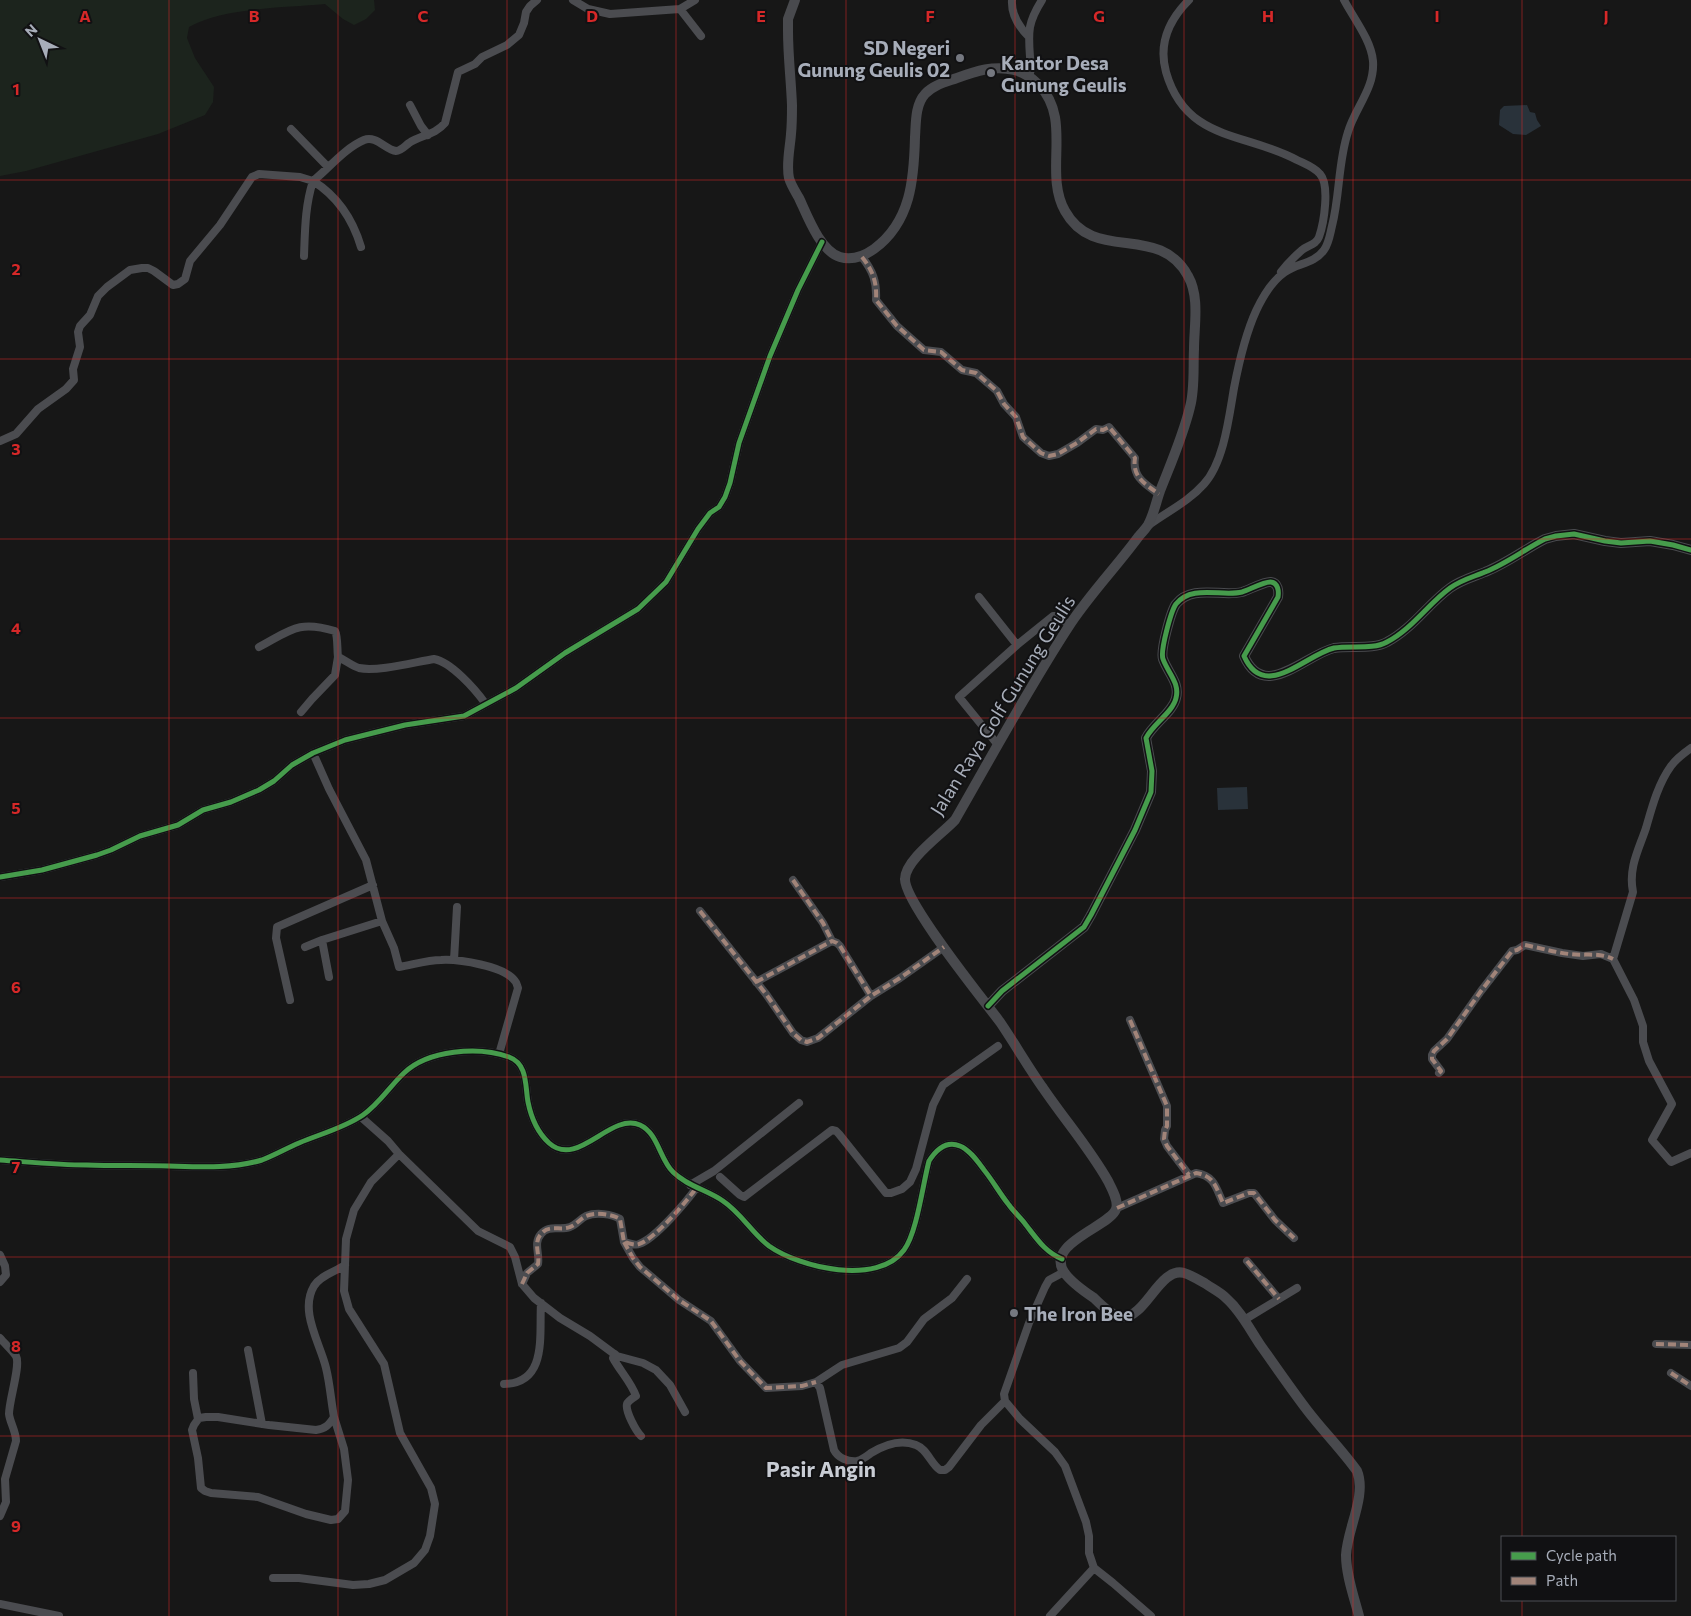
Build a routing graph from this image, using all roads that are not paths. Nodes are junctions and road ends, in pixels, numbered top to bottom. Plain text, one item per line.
1 (538, 0) edge
2 (573, 0) edge
3 (695, 0) edge
4 (794, 0) edge
5 (1012, 0) edge
6 (1042, 0) edge
7 (1189, 0) edge
8 (1344, 0) edge
9 (680, 10) junction
10 (701, 36) dead end
11 (1030, 37) junction
12 (1029, 76) junction
13 (410, 104) dead end
14 (291, 130) dead end
15 (428, 135) junction
16 (328, 167) junction
17 (313, 181) junction
18 (822, 242) junction
19 (361, 247) dead end
20 (304, 256) dead end
21 (862, 257) junction
22 (1278, 278) junction
23 (0, 441) edge
24 (1159, 494) junction
25 (1147, 527) junction
26 (1691, 550) edge
27 (979, 596) dead end
28 (1070, 625) junction
29 (1017, 644) junction
30 (259, 647) dead end
31 (338, 656) junction
32 (486, 703) junction
33 (301, 712) dead end
34 (998, 745) junction
35 (1691, 748) edge
36 (313, 753) junction
37 (0, 877) edge
38 (793, 880) dead end
39 (373, 885) junction
40 (457, 906) dead end
41 (700, 911) dead end
42 (382, 921) junction
43 (322, 940) junction
44 (832, 941) junction
45 (305, 947) dead end
46 (944, 947) junction
47 (1613, 959) junction
48 (454, 960) junction
49 (330, 977) dead end
50 (756, 982) junction
51 (871, 996) junction
52 (290, 1000) dead end
53 (988, 1006) junction
54 (1130, 1020) dead end
55 (998, 1046) dead end
56 (499, 1054) junction
57 (1439, 1073) dead end
58 (799, 1103) dead end
59 (361, 1117) junction
60 (922, 1145) junction
61 (935, 1152) junction
62 (1691, 1153) edge
63 (399, 1154) junction
64 (0, 1160) edge
65 (1190, 1175) junction
66 (720, 1177) dead end
67 (694, 1186) junction
68 (1117, 1208) junction
69 (1294, 1238) dead end
70 (624, 1242) junction
71 (0, 1255) edge
72 (1062, 1259) junction
73 (1247, 1262) dead end
74 (345, 1265) junction
75 (1064, 1272) junction
76 (967, 1279) dead end
77 (0, 1282) edge
78 (522, 1284) junction
79 (1297, 1288) dead end
80 (1278, 1299) junction
81 (541, 1304) junction
82 (1244, 1320) junction
83 (0, 1338) edge
84 (1656, 1344) dead end
85 (1691, 1345) edge
86 (248, 1350) dead end
87 (615, 1354) junction
88 (193, 1373) dead end
89 (1671, 1373) dead end
90 (816, 1382) junction
91 (504, 1384) dead end
92 (1691, 1386) edge
93 (1005, 1401) junction
94 (685, 1412) dead end
95 (334, 1417) junction
96 (198, 1419) junction
97 (262, 1424) junction
98 (641, 1436) dead end
99 (0, 1516) edge
100 (1094, 1568) junction
101 (273, 1578) dead end
102 (0, 1604) edge
103 (59, 1616) edge
104 (1050, 1616) edge
105 (1152, 1616) edge
106 (1359, 1616) edge

1 - 15 street
2 - 9 street
3 - 9 street
4 - 18 main road
5 - 11 street
6 - 11 street
7 - 22 street
8 - 22 street
9 - 10 street
11 - 12 street
12 - 21 main road, Jalan Raya Golf Gunung Geulis
12 - 24 main road, Jalan Raya Golf Gunung Geulis
13 - 15 street
14 - 16 street
15 - 16 street
16 - 17 street
17 - 19 street
17 - 20 street
17 - 23 street
18 - 21 main road
18 - 32 street
21 - 24 street
22 - 25 street
24 - 25 main road, Jalan Raya Golf Gunung Geulis
25 - 28 main road, Jalan Raya Golf Gunung Geulis
26 - 53 main road
27 - 29 street
28 - 29 street
28 - 34 main road, Jalan Raya Golf Gunung Geulis
29 - 34 street
30 - 31 street
31 - 32 street
31 - 33 street
32 - 36 street
34 - 46 main road, Jalan Raya Golf Gunung Geulis
35 - 47 street
36 - 37 street
36 - 39 street
38 - 44 street
39 - 42 street
39 - 52 street
40 - 48 street
41 - 50 street
42 - 43 street
42 - 48 street
43 - 45 street
43 - 49 street
44 - 50 street
44 - 51 street
46 - 51 street
46 - 53 main road, Jalan Raya Golf Gunung Geulis
47 - 57 street
47 - 62 street
48 - 56 street
50 - 51 street
53 - 68 main road, Jalan Raya Golf Gunung Geulis
54 - 65 street
55 - 60 street
56 - 59 street
56 - 67 street
58 - 67 street
59 - 63 street
59 - 64 street
60 - 61 street
60 - 66 street
61 - 67 street
61 - 72 street
63 - 74 street
63 - 78 street
65 - 68 street
65 - 69 street
67 - 70 street
68 - 72 main road
70 - 78 street
70 - 90 street
71 - 77 street
72 - 75 main road
73 - 80 street
74 - 95 street
74 - 101 street
75 - 82 main road
75 - 93 street
76 - 90 street
78 - 81 street
79 - 80 street
80 - 82 street
81 - 87 street
81 - 91 street
82 - 106 main road
83 - 99 street
84 - 85 street
86 - 97 street
87 - 94 street
87 - 98 street
88 - 96 street
89 - 92 street
90 - 93 street
93 - 100 street
95 - 96 street
95 - 97 street
96 - 97 street
100 - 104 street
100 - 105 street
102 - 103 street

